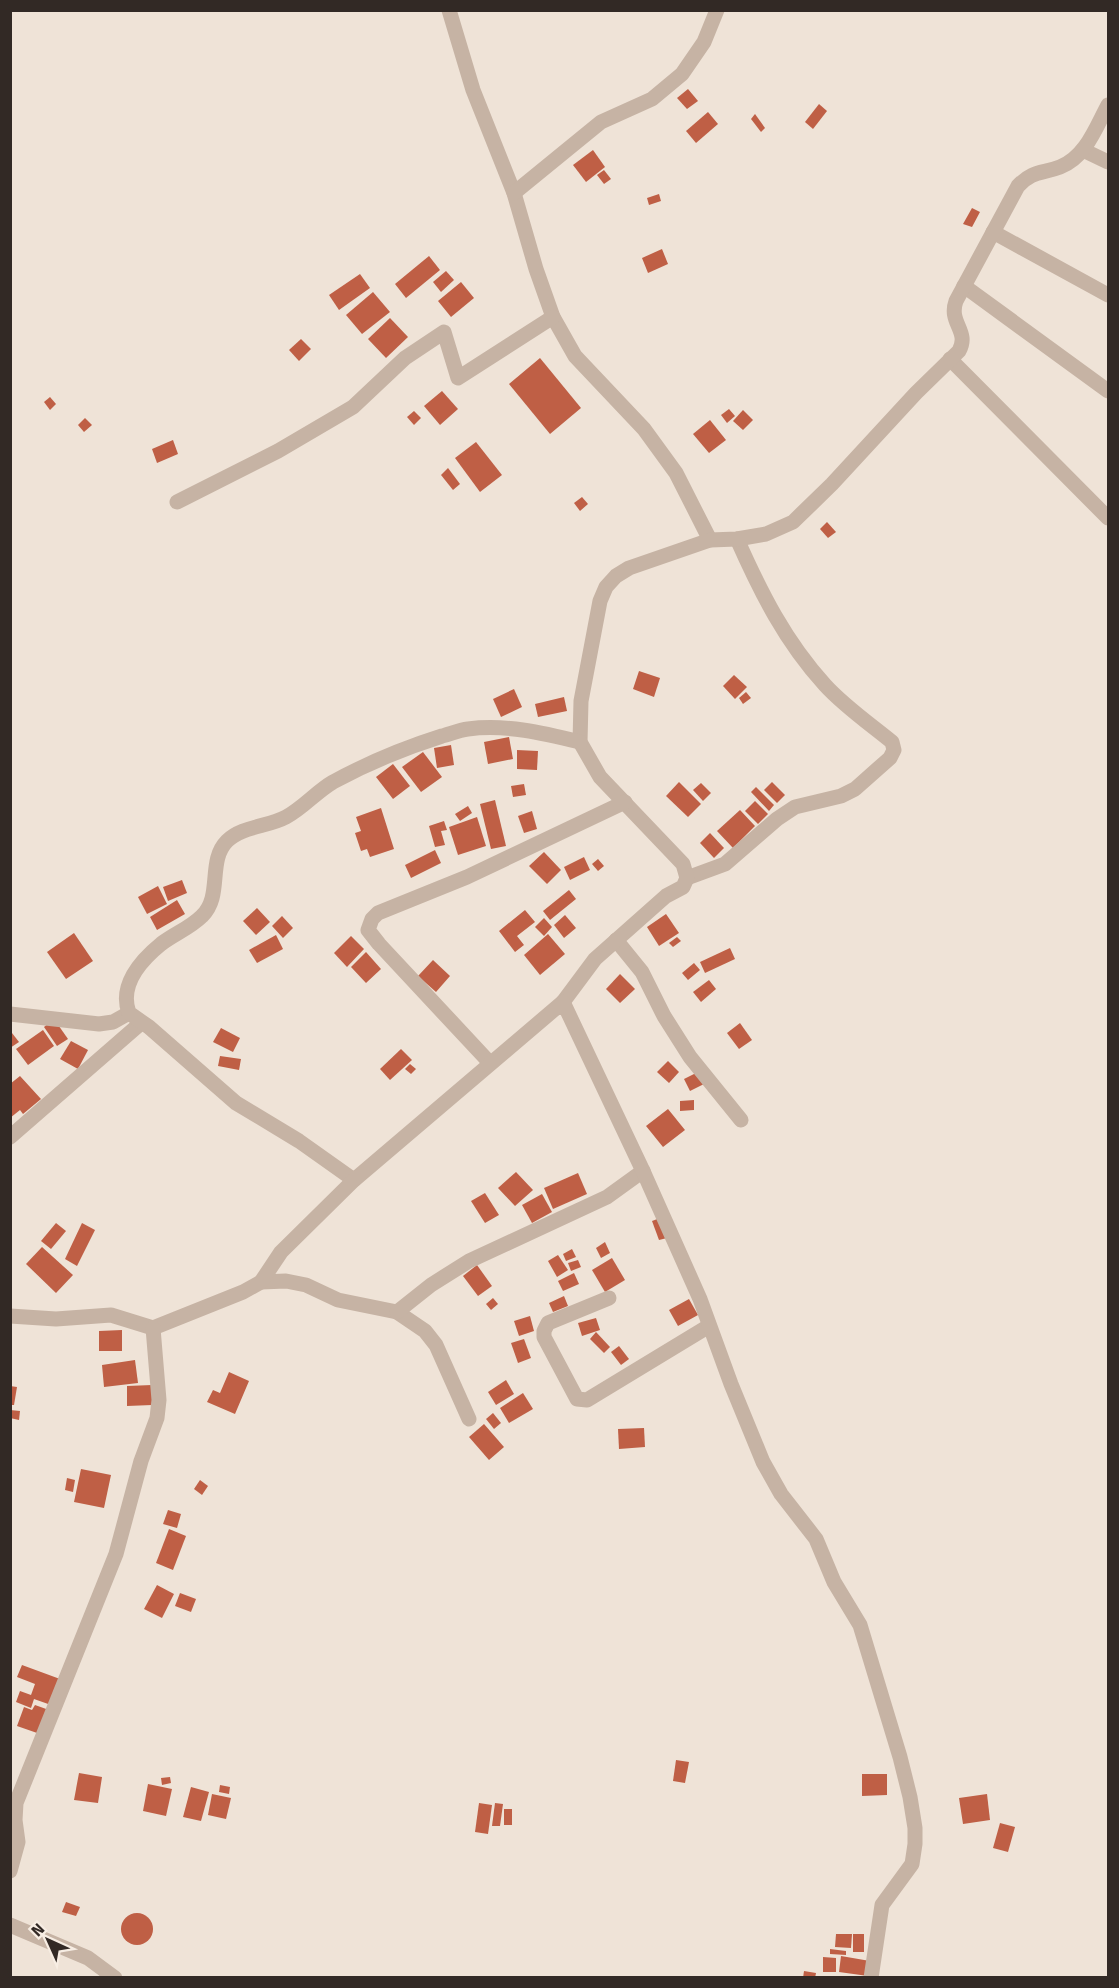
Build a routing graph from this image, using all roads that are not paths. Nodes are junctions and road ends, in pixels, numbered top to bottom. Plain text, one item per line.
1 (449, 10) edge
2 (717, 10) edge
3 (1108, 105) edge
4 (1083, 150) junction
5 (1108, 162) edge
6 (514, 193) junction
7 (993, 232) junction
8 (964, 286) junction
9 (1108, 295) edge
10 (553, 317) junction
11 (950, 359) junction
12 (1108, 391) edge
13 (177, 502) dead end
14 (1108, 518) edge
15 (737, 539) junction
16 (710, 540) junction
17 (580, 742) junction
18 (625, 802) junction
19 (687, 878) junction
20 (616, 940) junction
21 (563, 1002) junction
22 (10, 1014) edge
23 (135, 1018) junction
24 (490, 1063) junction
25 (741, 1120) dead end
26 (10, 1137) edge
27 (643, 1171) junction
28 (354, 1180) junction
29 (261, 1282) junction
30 (609, 1298) dead end
31 (397, 1312) junction
32 (10, 1316) edge
33 (709, 1326) junction
34 (153, 1328) junction
35 (469, 1419) dead end
36 (10, 1871) edge
37 (10, 1925) edge
38 (115, 1977) edge
39 (871, 1977) edge

1 - 6 street
2 - 6 street
3 - 4 street
4 - 5 street
4 - 7 street
6 - 10 street
7 - 8 street
7 - 9 street
8 - 11 street
8 - 12 street
10 - 13 street
10 - 16 street
11 - 14 street
11 - 15 street
15 - 16 street
15 - 19 street
16 - 17 street
17 - 18 street
17 - 23 street
18 - 19 street
18 - 24 street
19 - 20 street
20 - 21 street
20 - 25 street
21 - 24 street
21 - 27 street
22 - 23 street
23 - 26 street
23 - 28 street
24 - 28 street
27 - 31 street
27 - 33 street
28 - 29 street
29 - 31 street
29 - 34 street
30 - 33 street
31 - 35 street
32 - 34 street
33 - 39 street
34 - 36 street
37 - 38 street

